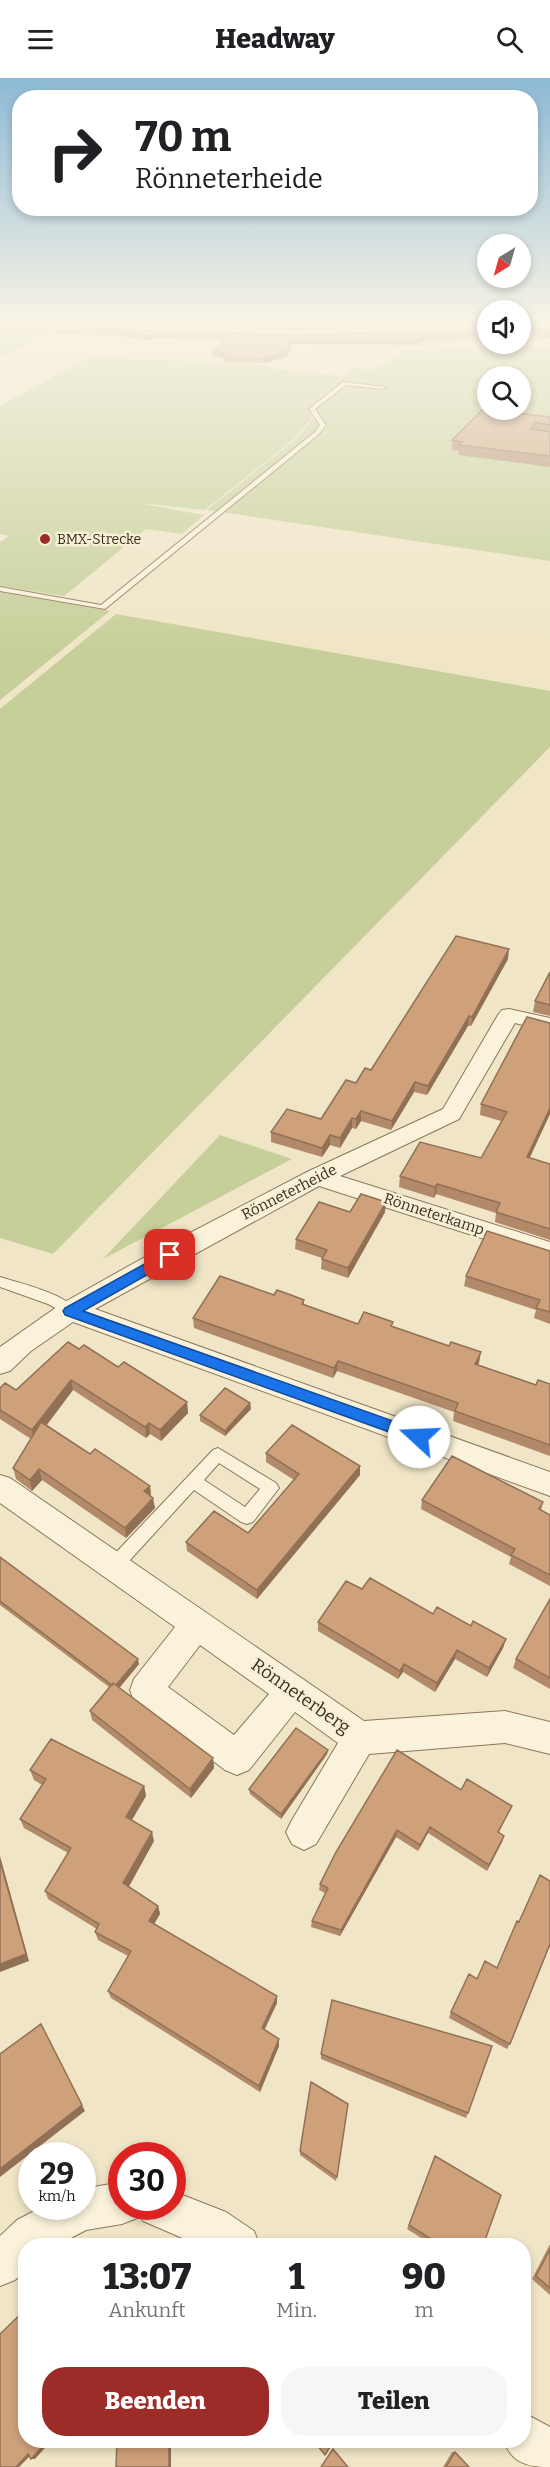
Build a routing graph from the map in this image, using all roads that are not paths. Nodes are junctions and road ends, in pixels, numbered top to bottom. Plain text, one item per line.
1 (319, 430) edge
2 (0, 589) edge
3 (550, 1025) edge
4 (317, 1177) junction
5 (550, 1251) edge
6 (0, 1282) edge
7 (70, 1311) junction
8 (0, 1363) edge
9 (193, 1481) junction
10 (550, 1484) edge
11 (0, 1487) edge
12 (114, 1566) junction
13 (197, 1624) junction
14 (292, 1691) junction
15 (360, 1738) junction
16 (550, 1738) edge
17 (304, 1832) dead end
18 (108, 2205) edge
19 (186, 2217) edge
20 (29, 2238) edge
21 (228, 2238) edge
22 (18, 2248) edge
23 (0, 2265) edge
24 (531, 2441) edge
25 (550, 2454) edge

1 - 2 lane
3 - 4 street, Rönneterheide
4 - 5 street, Rönneterkamp
4 - 7 street, Rönneterheide
6 - 7 lane
7 - 8 street, Rönneterheide
7 - 10 street
9 - 9 lane
9 - 12 lane
11 - 12 street, Rönneterberg
12 - 13 street, Rönneterberg
13 - 14 street, Rönneterberg
13 - 14 street
14 - 15 street, Rönneterberg
15 - 16 street, Rönneterberg
15 - 17 street
18 - 20 street
19 - 21 street
22 - 23 street
24 - 25 street

